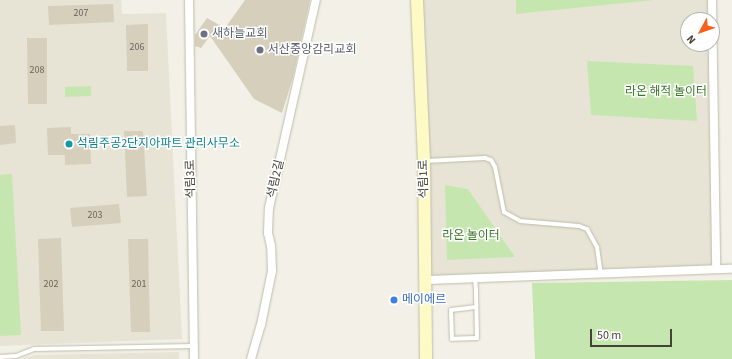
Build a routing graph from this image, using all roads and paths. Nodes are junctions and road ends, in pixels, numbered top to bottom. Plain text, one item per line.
1 (189, 0) edge
2 (316, 0) edge
3 (417, 0) edge
4 (712, 0) edge
5 (424, 161) junction
6 (732, 269) edge
7 (716, 270) junction
8 (601, 274) junction
9 (475, 278) junction
10 (425, 280) junction
11 (476, 307) junction
12 (194, 346) junction
13 (0, 357) edge
14 (194, 359) edge
15 (251, 359) edge
16 (426, 359) edge

1 - 12 street, 석림3로
2 - 15 street, 석림2길
3 - 5 street, 석림1로
4 - 7 street
5 - 8 lane
5 - 10 street, 석림1로
6 - 7 street
7 - 8 street
8 - 9 street
9 - 10 street
9 - 11 lane
10 - 16 street, 석림1로
11 - 11 lane
12 - 13 lane
12 - 14 street, 석림3로

